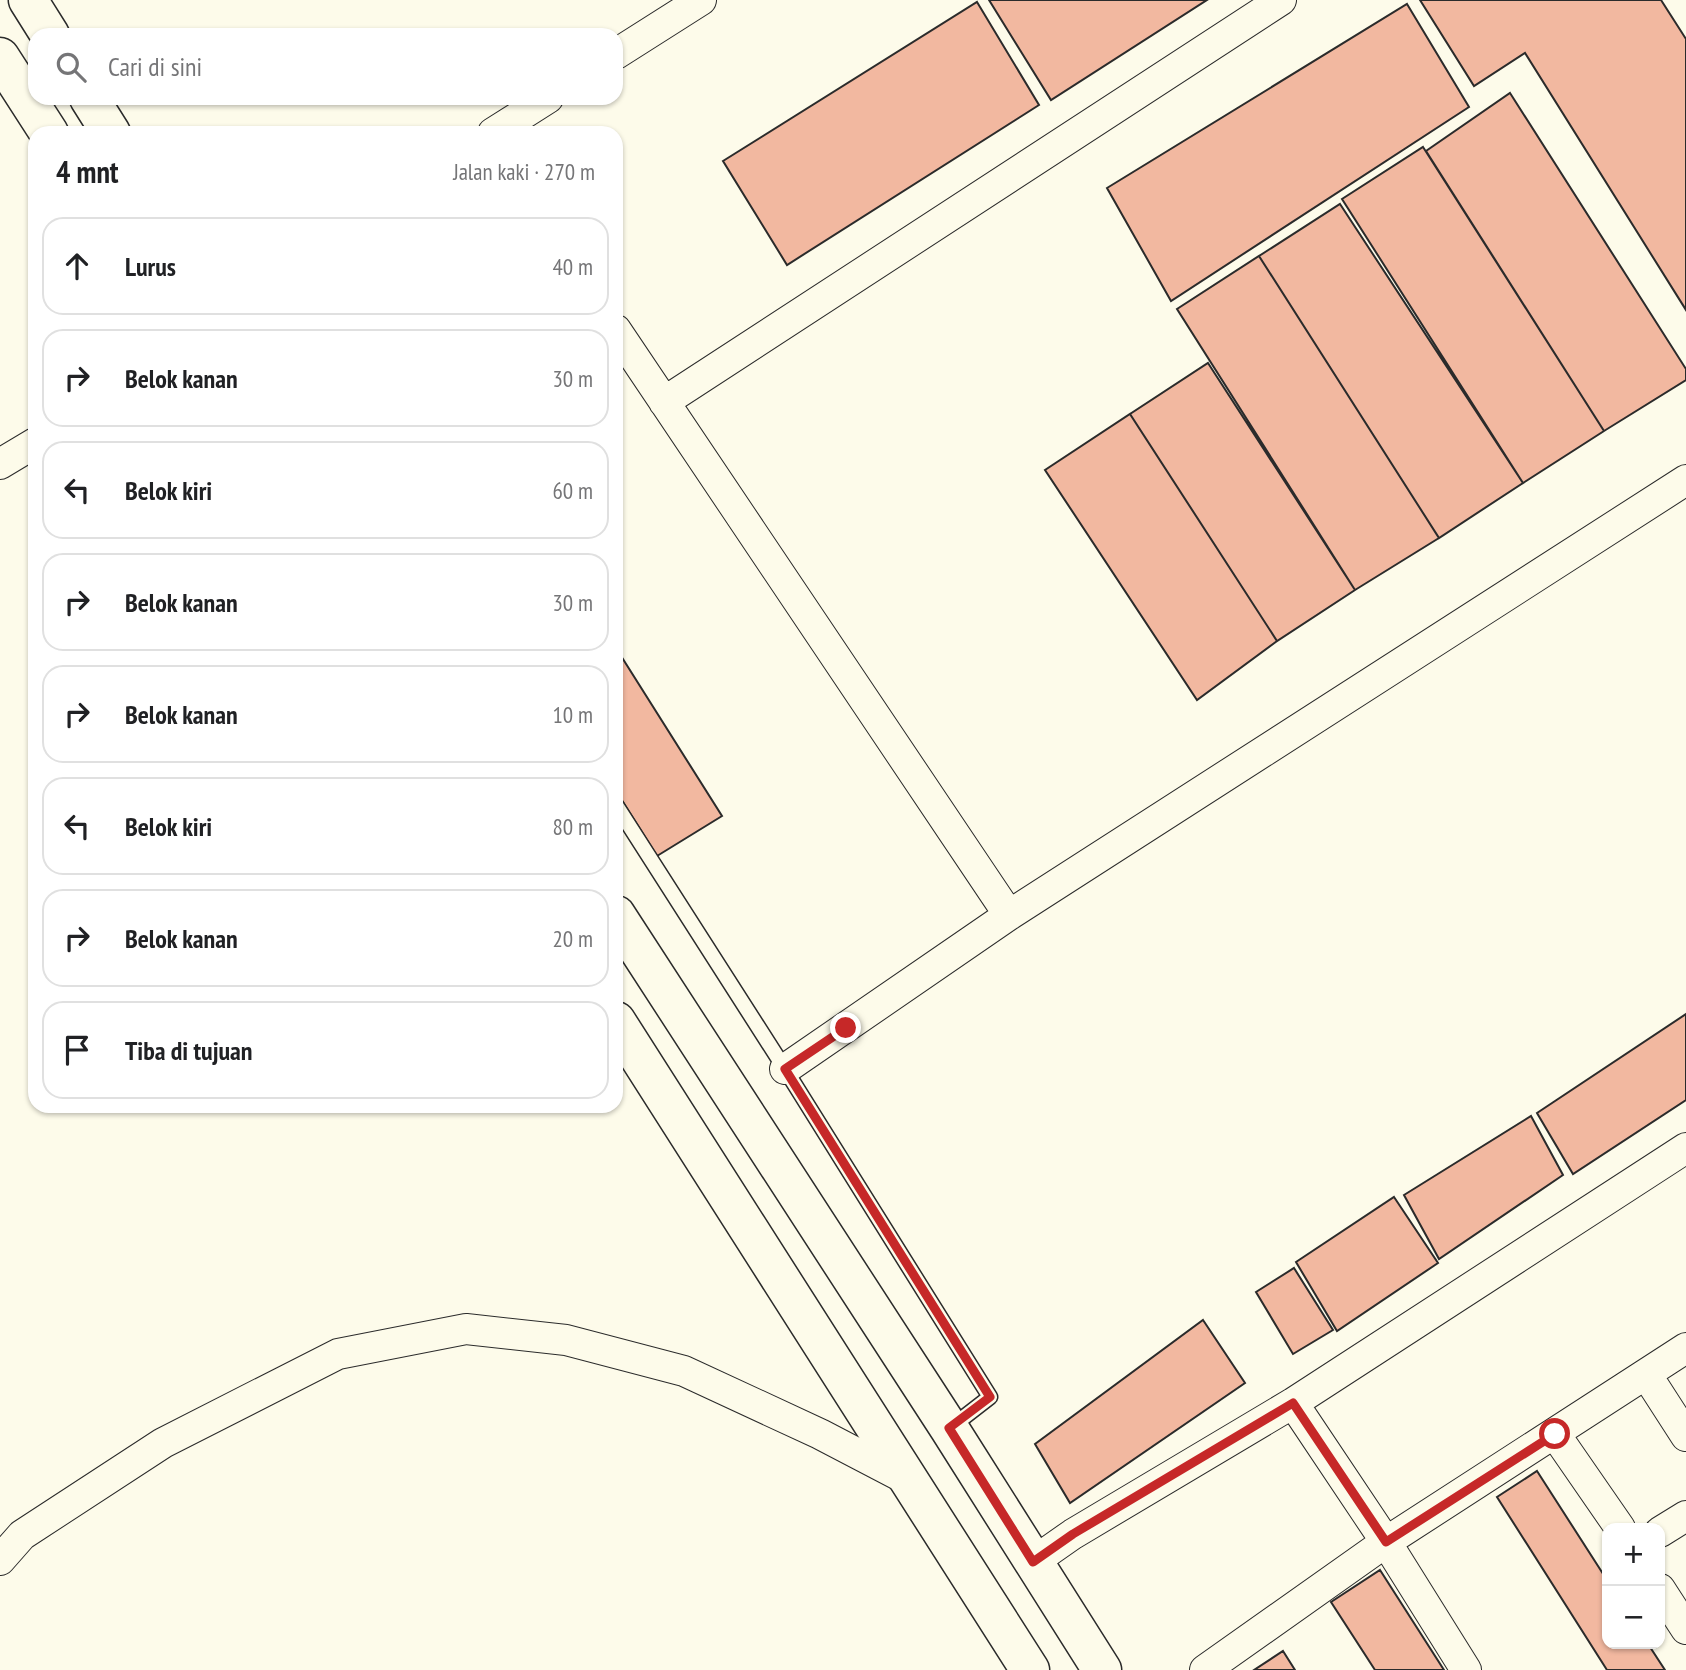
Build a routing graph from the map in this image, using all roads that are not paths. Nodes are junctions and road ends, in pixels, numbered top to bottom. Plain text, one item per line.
1 (28, 0) edge
2 (701, 0) edge
3 (1281, 0) edge
4 (46, 28) edge
5 (623, 50) edge
6 (0, 57) edge
7 (28, 100) edge
8 (31, 105) edge
9 (93, 105) edge
10 (537, 105) edge
11 (44, 126) edge
12 (107, 126) edge
13 (504, 126) edge
14 (623, 340) edge
15 (664, 402) junction
16 (28, 447) edge
17 (0, 464) edge
18 (1686, 480) edge
19 (623, 816) edge
20 (1009, 915) junction
21 (623, 926) edge
22 (623, 1032) edge
23 (785, 1069) junction
24 (1686, 1148) edge
25 (1686, 1348) edge
26 (1646, 1374) junction
27 (1293, 1403) junction
28 (949, 1428) junction
29 (1555, 1434) junction
30 (1686, 1436) edge
31 (910, 1481) junction
32 (1686, 1516) edge
33 (1617, 1523) edge
34 (1665, 1529) edge
35 (1386, 1542) junction
36 (0, 1560) edge
37 (1033, 1562) junction
38 (980, 1591) junction
39 (1665, 1597) edge
40 (1686, 1629) edge
41 (1030, 1670) edge
42 (1102, 1670) edge
43 (1205, 1670) edge
44 (1466, 1670) edge

1 - 4 street
2 - 5 street
3 - 15 street
6 - 7 street
8 - 11 street
9 - 12 street
10 - 13 street
14 - 15 street
15 - 20 street
16 - 17 street
18 - 20 street
19 - 23 lane
20 - 23 street
21 - 28 street
22 - 31 street
23 - 28 lane
24 - 27 street
25 - 26 street
26 - 29 street
26 - 30 street
27 - 35 street
27 - 37 street
28 - 37 street
29 - 33 street
29 - 35 street
31 - 36 street
31 - 38 street
32 - 34 street
35 - 43 street
35 - 44 street
37 - 38 street
37 - 42 street
38 - 41 street
39 - 40 street

